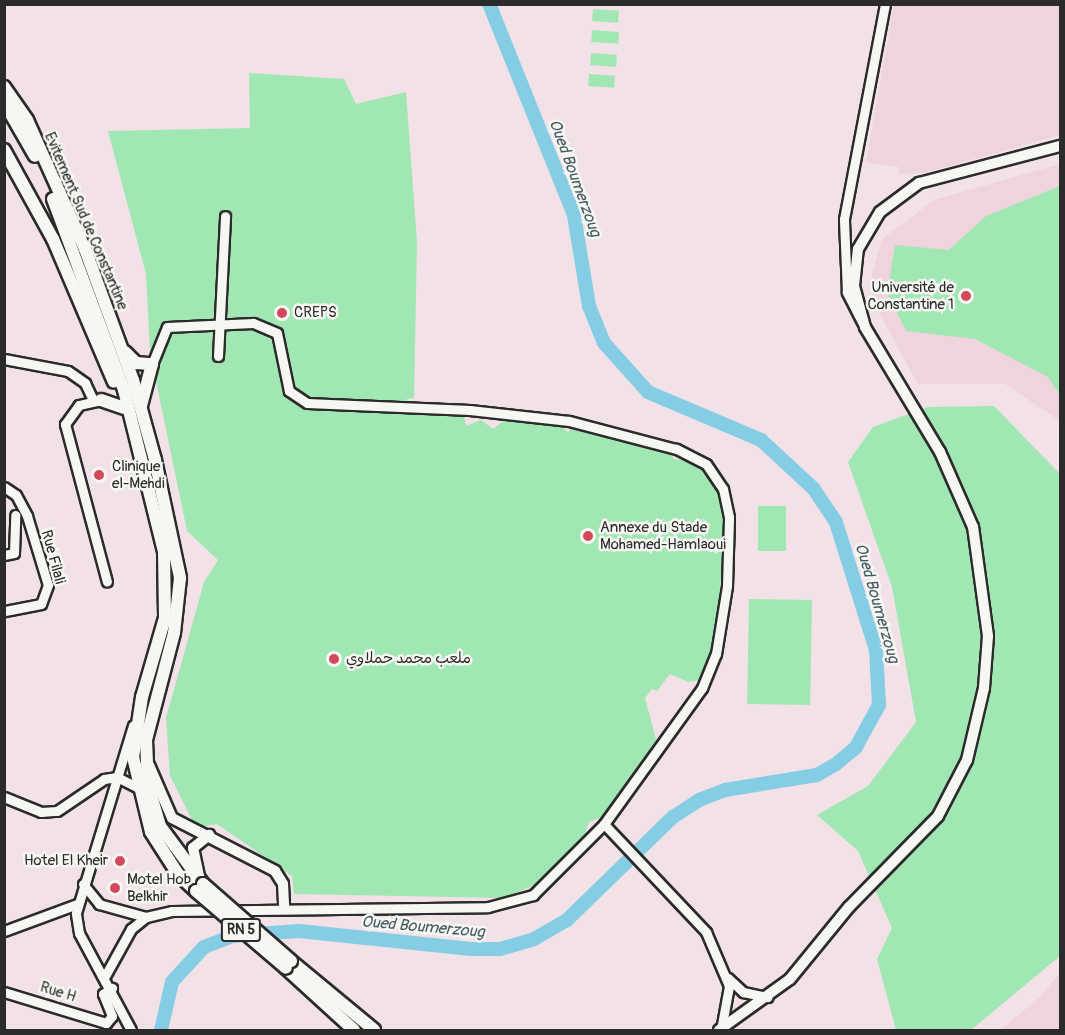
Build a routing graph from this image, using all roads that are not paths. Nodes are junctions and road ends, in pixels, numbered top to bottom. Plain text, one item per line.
1 (885, 4) edge
2 (4, 87) edge
3 (4, 102) edge
4 (1060, 146) edge
5 (4, 150) edge
6 (225, 216) dead end
7 (217, 322) junction
8 (865, 327) junction
9 (119, 342) junction
10 (218, 356) dead end
11 (4, 359) edge
12 (152, 364) junction
13 (117, 389) junction
14 (97, 400) junction
15 (141, 407) junction
16 (124, 408) junction
17 (134, 434) junction
18 (4, 487) edge
19 (4, 515) edge
20 (15, 515) junction
21 (27, 516) junction
22 (4, 555) edge
23 (107, 582) dead end
24 (4, 611) edge
25 (142, 697) junction
26 (146, 755) junction
27 (117, 777) junction
28 (137, 788) junction
29 (4, 796) edge
30 (604, 824) junction
31 (208, 835) junction
32 (83, 884) junction
33 (200, 885) junction
34 (77, 904) junction
35 (284, 906) junction
36 (146, 917) junction
37 (4, 931) edge
38 (289, 964) junction
39 (105, 976) junction
40 (728, 978) junction
41 (112, 988) junction
42 (4, 992) edge
43 (769, 997) junction
44 (131, 1030) edge
45 (354, 1030) edge
46 (374, 1030) edge
47 (720, 1030) edge

1 - 8 street
2 - 9 highway, Evitement Sud de Constantine / RN 5
3 - 17 highway, Evitement Sud de Constantine / RN 5
4 - 8 main road
5 - 13 highway
6 - 7 street
7 - 10 street
7 - 12 street
7 - 30 street
8 - 43 main road
9 - 12 highway
9 - 15 highway, Evitement Sud de Constantine / RN 5
11 - 14 street
12 - 15 highway
13 - 14 highway
13 - 16 highway
14 - 16 highway
14 - 23 street
15 - 26 highway, Evitement Sud de Constantine / RN 5
16 - 17 highway
17 - 25 highway, Evitement Sud de Constantine / RN 5
18 - 21 street, Rue Filali
19 - 20 street
20 - 21 street
20 - 22 street
21 - 24 street, Rue Filali
25 - 27 street
25 - 28 highway, Evitement Sud de Constantine / RN 5
26 - 31 main road
26 - 33 highway, Evitement Sud de Constantine / RN 5
27 - 28 street
27 - 29 street
27 - 32 street
28 - 33 highway, Evitement Sud de Constantine / RN 5
30 - 35 street
30 - 40 street
31 - 33 main road
31 - 35 main road
32 - 34 street
32 - 36 street
33 - 38 highway, RN 5, bridge
34 - 37 street
34 - 39 street
35 - 36 street
36 - 39 street
38 - 45 highway, RN 5
38 - 46 highway, RN 5
39 - 41 street
40 - 43 street
40 - 47 street
41 - 42 street, Rue H
41 - 44 street
43 - 47 main road

